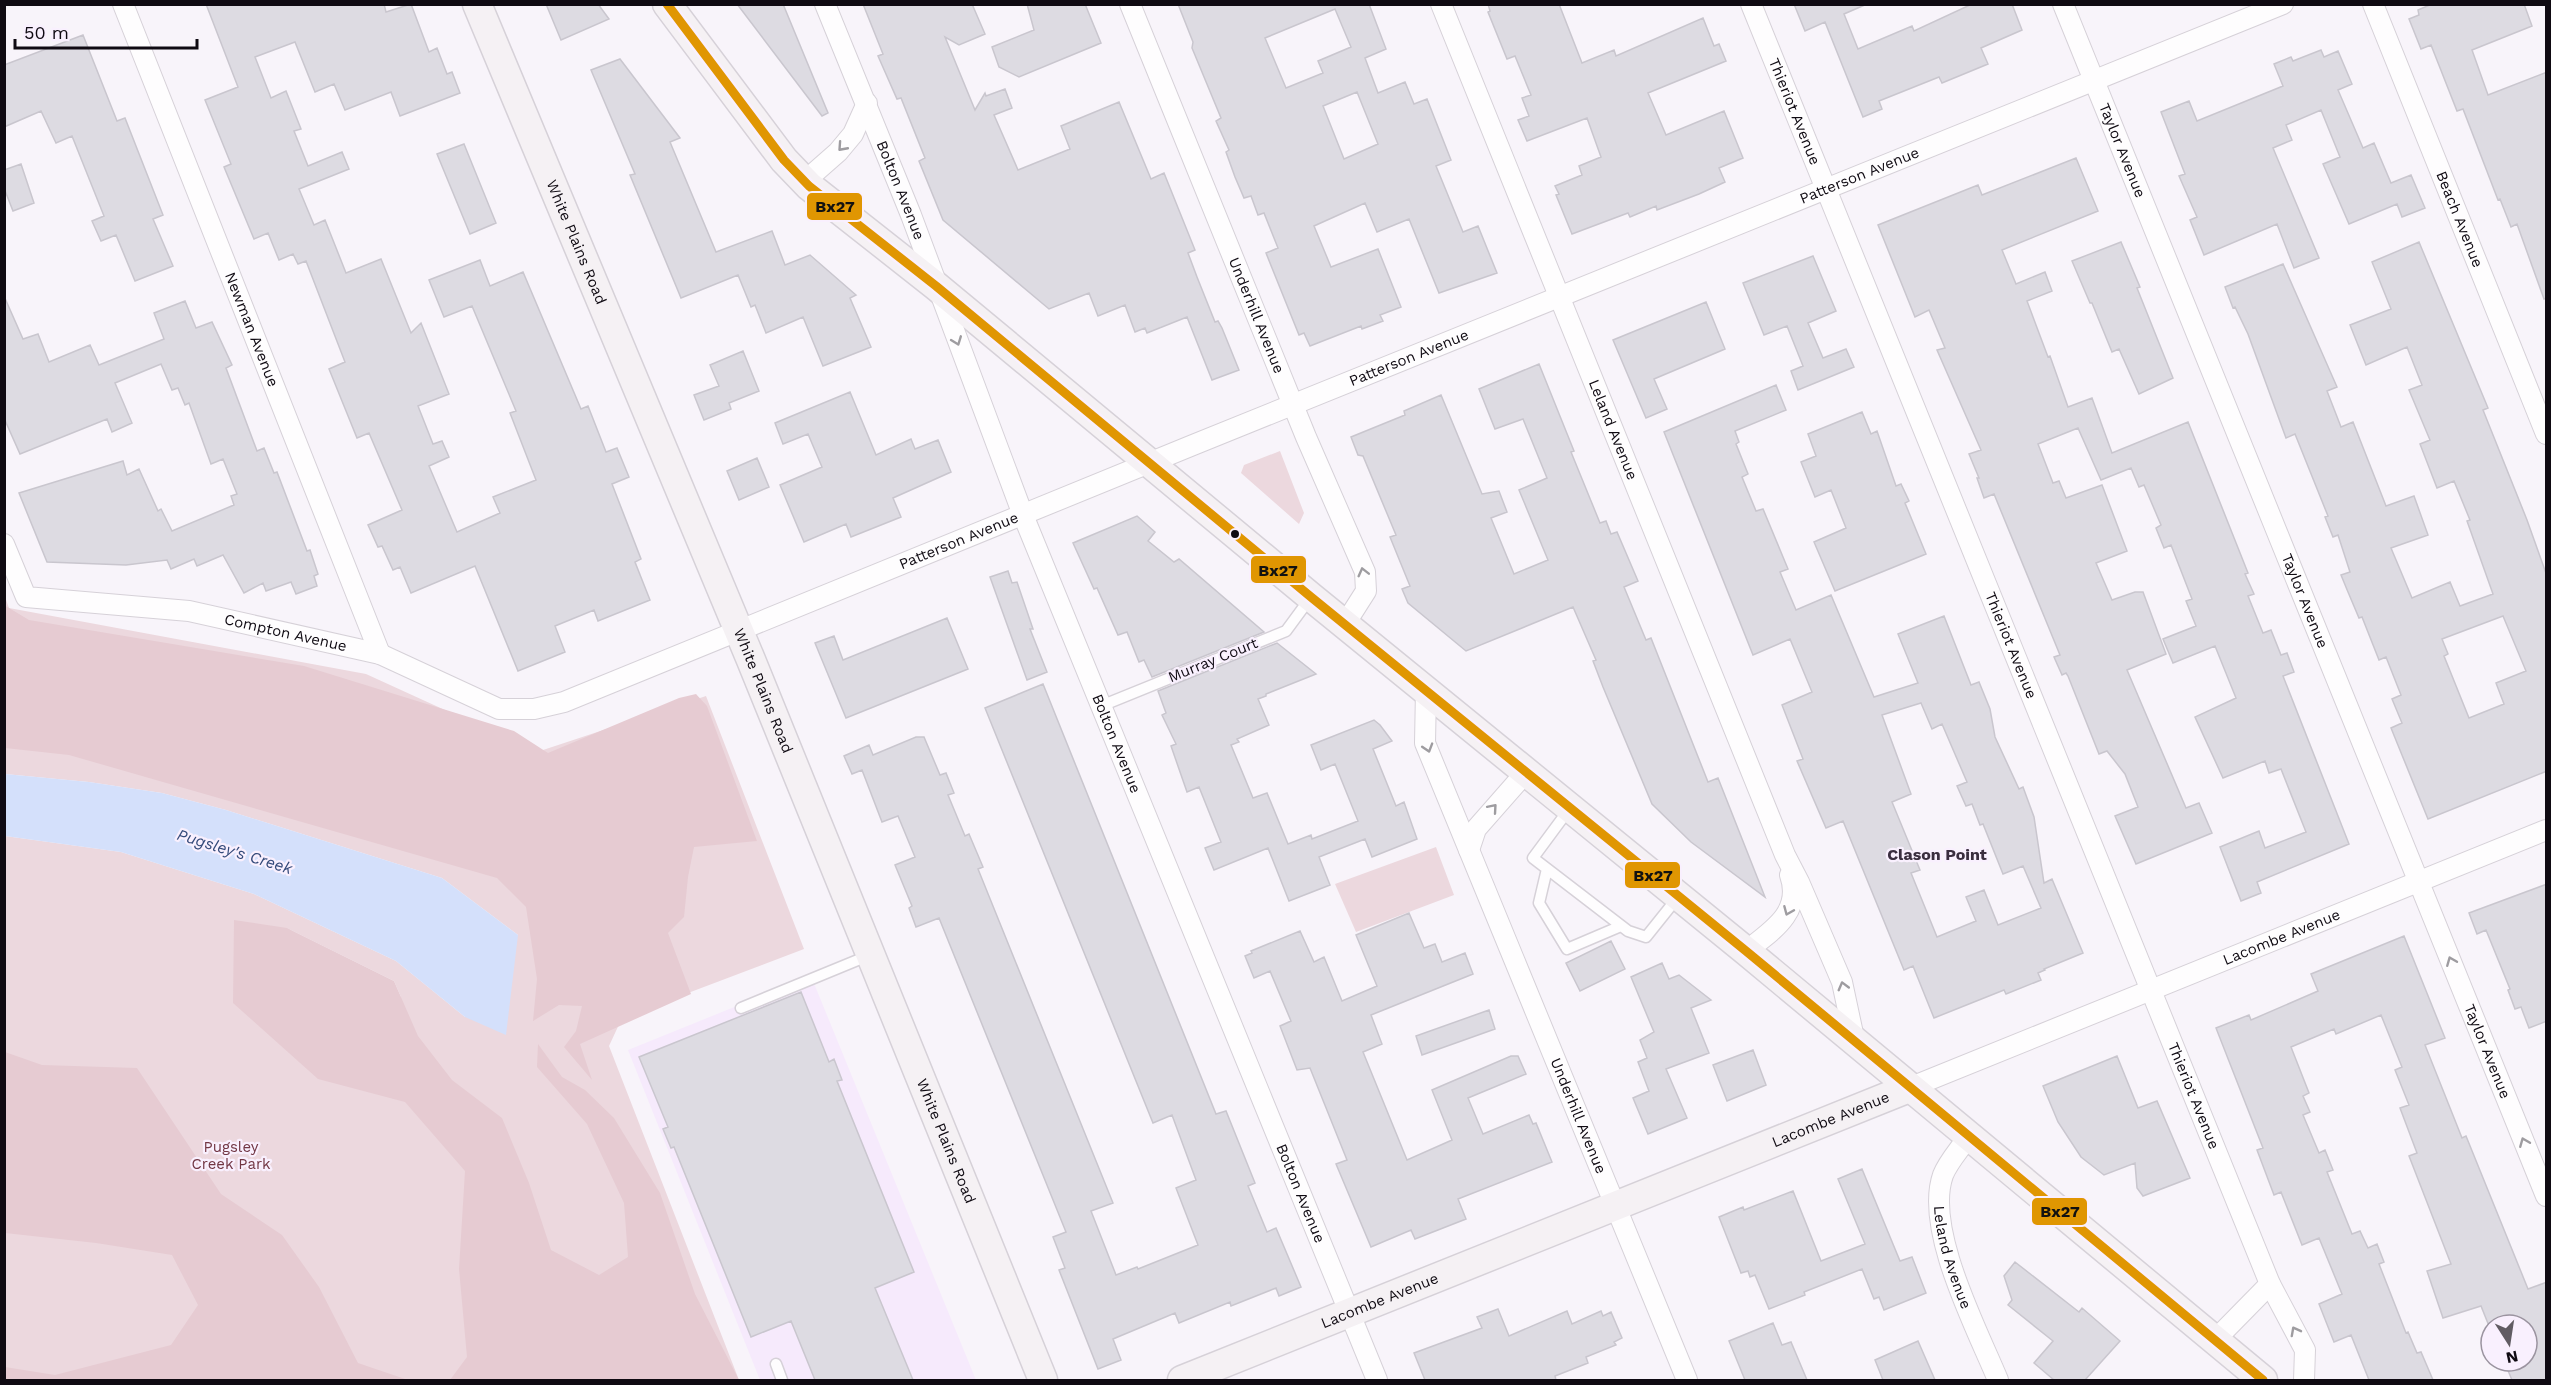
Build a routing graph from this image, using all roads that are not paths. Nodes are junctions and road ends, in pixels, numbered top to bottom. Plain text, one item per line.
1 (123, 4) edge
2 (477, 4) edge
3 (667, 4) edge
4 (825, 4) edge
5 (1130, 4) edge
6 (1441, 4) edge
7 (1751, 4) edge
8 (2063, 4) edge
9 (2283, 4) edge
10 (2373, 4) edge
11 (2094, 81) junction
12 (867, 103) junction
13 (804, 181) junction
14 (1826, 190) junction
15 (936, 286) junction
16 (1559, 297) junction
17 (1293, 405) junction
18 (2547, 434) edge
19 (1150, 463) junction
20 (1023, 515) junction
21 (4, 544) edge
22 (1311, 597) junction
23 (1345, 624) junction
24 (738, 630) junction
25 (380, 654) junction
26 (1426, 690) junction
27 (1101, 706) junction
28 (534, 709) joint
29 (1526, 772) junction
30 (1570, 808) junction
31 (2547, 830) edge
32 (1469, 850) junction
33 (1785, 855) junction
34 (1547, 869) junction
35 (2418, 881) junction
36 (1678, 896) junction
37 (1621, 926) junction
38 (1746, 951) junction
39 (870, 955) junction
40 (2150, 990) junction
41 (741, 1008) dead end
42 (1855, 1043) junction
43 (1909, 1088) junction
44 (1968, 1137) junction
45 (2547, 1196) edge
46 (1616, 1206) junction
47 (2270, 1284) junction
48 (1350, 1314) junction
49 (2214, 1341) junction
50 (776, 1364) dead end
51 (782, 1380) edge
52 (1043, 1380) edge
53 (1182, 1380) edge
54 (1377, 1380) edge
55 (1687, 1380) edge
56 (1998, 1380) edge
57 (2263, 1380) edge
58 (2304, 1380) edge

1 - 25 street, Newman Avenue
2 - 24 main road, White Plains Road
3 - 13 main road
4 - 12 street, Bolton Avenue
5 - 17 street, Underhill Avenue
6 - 16 street, Leland Avenue
7 - 14 street, Thieriot Avenue
8 - 11 street, Taylor Avenue
9 - 11 street, Patterson Avenue
10 - 18 street, Beach Avenue
11 - 14 street, Patterson Avenue
11 - 35 street, Taylor Avenue
12 -> 13 street
12 - 15 street, Bolton Avenue
13 - 15 main road
14 - 16 street, Patterson Avenue
14 - 40 street, Thieriot Avenue
15 - 19 main road
15 -> 20 street, Bolton Avenue
16 - 17 street, Patterson Avenue
16 - 33 street, Leland Avenue
17 - 19 street, Patterson Avenue
23 -> 17 street, Underhill Avenue
19 - 20 street, Patterson Avenue
19 - 22 main road
20 - 24 street, Patterson Avenue
20 - 27 street, Bolton Avenue
21 - 25 street, Compton Avenue
22 - 23 main road
22 - 27 lane, Murray Court
23 - 26 main road
24 - 28 street, Patterson Avenue
24 - 39 main road, White Plains Road
25 - 28 street, Compton Avenue
26 - 29 main road
26 -> 32 street, Underhill Avenue
27 - 48 street, Bolton Avenue
29 - 30 main road
32 -> 29 street
30 - 34 lane
30 - 36 main road
31 - 35 street, Lacombe Avenue
32 - 46 street, Underhill Avenue
33 -> 38 street, Leland Avenue
42 -> 33 street, Leland Avenue
34 - 37 lane
34 - 37 lane
35 - 40 street, Lacombe Avenue
45 -> 35 street, Taylor Avenue
36 - 37 lane
36 - 38 main road
38 - 42 main road
39 - 41 lane
39 - 52 main road, White Plains Road
40 - 43 street, Lacombe Avenue
40 - 47 street, Thieriot Avenue
42 - 43 main road
43 - 44 main road
43 - 46 main road, Lacombe Avenue
44 - 49 main road
44 - 56 street, Leland Avenue
46 - 48 main road, Lacombe Avenue
46 - 55 street, Underhill Avenue
47 - 49 street
58 -> 47 street, Thieriot Avenue
48 - 53 main road, Lacombe Avenue
48 - 54 street, Bolton Avenue
49 - 57 main road
50 - 51 lane

